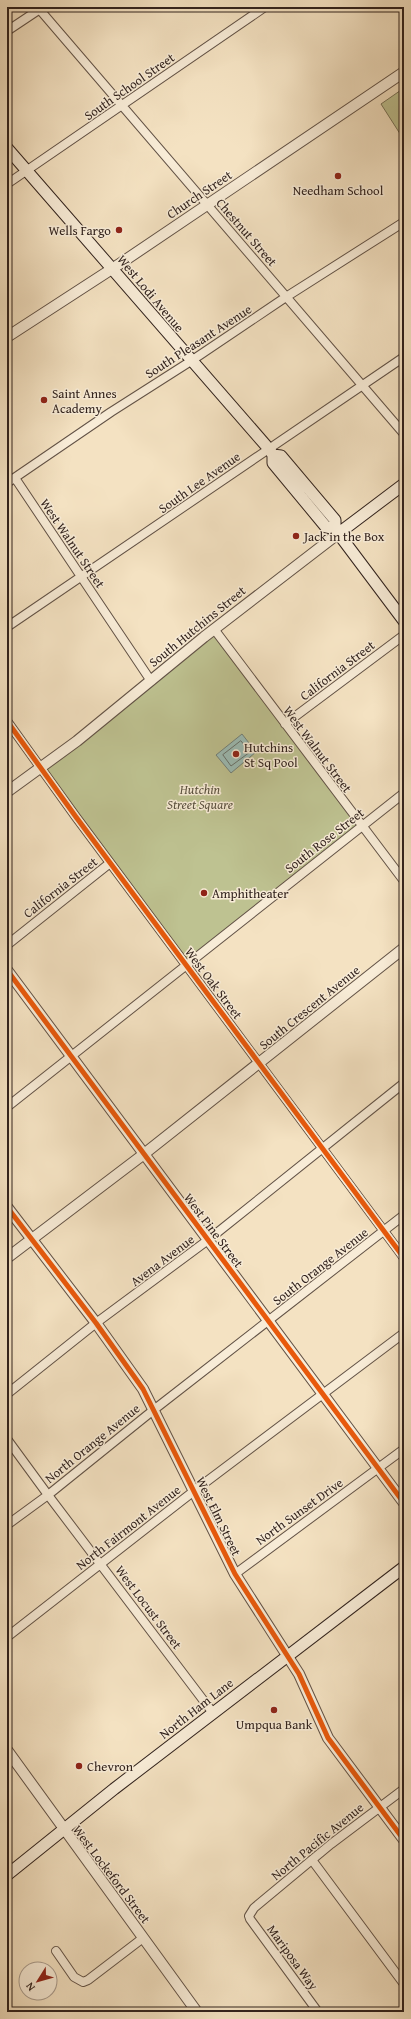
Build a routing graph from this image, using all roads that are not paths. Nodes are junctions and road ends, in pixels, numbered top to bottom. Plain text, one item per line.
1 (265, 7) edge
2 (42, 8) edge
3 (7, 32) edge
4 (404, 72) edge
5 (122, 106) junction
6 (7, 148) edge
7 (27, 170) junction
8 (7, 184) edge
9 (207, 204) junction
10 (404, 222) edge
11 (112, 268) junction
12 (286, 296) junction
13 (7, 337) edge
14 (404, 357) edge
15 (191, 361) junction
16 (364, 386) junction
17 (404, 434) edge
18 (271, 452) junction
19 (15, 478) junction
20 (7, 483) edge
21 (404, 484) edge
22 (337, 531) junction
23 (82, 577) junction
24 (404, 621) edge
25 (7, 627) edge
26 (214, 630) junction
27 (404, 635) edge
28 (151, 681) junction
29 (7, 721) edge
30 (285, 724) junction
31 (39, 768) junction
32 (7, 792) edge
33 (404, 793) edge
34 (361, 826) junction
35 (110, 863) junction
36 (404, 881) edge
37 (7, 945) edge
38 (404, 948) edge
39 (186, 964) junction
40 (7, 970) edge
41 (70, 1056) junction
42 (260, 1064) junction
43 (404, 1083) edge
44 (7, 1107) edge
45 (322, 1147) junction
46 (144, 1154) junction
47 (7, 1207) edge
48 (404, 1215) edge
49 (384, 1231) junction
50 (32, 1239) junction
51 (208, 1240) junction
52 (7, 1258) edge
53 (404, 1258) edge
54 (269, 1322) junction
55 (96, 1323) junction
56 (404, 1333) edge
57 (7, 1394) edge
58 (323, 1394) junction
59 (154, 1409) junction
60 (7, 1439) edge
61 (404, 1449) edge
62 (378, 1469) junction
63 (194, 1491) junction
64 (48, 1495) junction
65 (404, 1503) edge
66 (7, 1525) edge
67 (101, 1563) junction
68 (404, 1567) edge
69 (235, 1574) junction
70 (7, 1637) edge
71 (287, 1655) junction
72 (213, 1713) junction
73 (7, 1750) edge
74 (404, 1789) edge
75 (380, 1807) junction
76 (63, 1830) junction
77 (404, 1840) edge
78 (312, 1860) junction
79 (7, 1875) edge
80 (250, 1916) joint
81 (143, 1938) junction
82 (56, 1951) dead end
83 (404, 1984) edge
84 (197, 2012) edge
85 (318, 2012) edge

1 - 5 street, South School Street
2 - 3 street
2 - 5 street, Chestnut Street
4 - 9 street, Church Street
5 - 7 street, South School Street
5 - 9 street, Chestnut Street
6 - 7 main road, West Lodi Avenue
7 - 8 street, South School Street
7 - 11 main road, West Lodi Avenue
9 - 11 street, Church Street
9 - 12 street, Chestnut Street
10 - 12 street, South Pleasant Avenue
11 - 13 street, Church Street
11 - 15 main road, West Lodi Avenue
12 - 15 street, South Pleasant Avenue
12 - 16 street, Chestnut Street
14 - 16 street, South Lee Avenue
15 - 18 main road, West Lodi Avenue
15 - 19 street, South Pleasant Avenue
16 - 17 street, Chestnut Street
16 - 18 street, South Lee Avenue
18 - 22 main road, West Lodi Avenue
18 - 23 street, South Lee Avenue
19 - 20 street, South Pleasant Avenue
19 - 23 street, West Walnut Street
21 - 22 main road, South Hutchins Street
22 - 24 main road, West Lodi Avenue
22 - 26 street, South Hutchins Street
23 - 25 street, South Lee Avenue
23 - 28 street, West Walnut Street
26 - 28 street, South Hutchins Street
26 - 30 street, West Walnut Street
27 - 30 street, California Street
28 - 31 street, South Hutchins Street
29 - 31 street, West Oak Street
30 - 34 street, West Walnut Street
31 - 32 street, South Hutchins Street
31 - 35 street, West Oak Street
33 - 34 street, South Rose Street
34 - 36 street, West Walnut Street
34 - 39 street, South Rose Street
35 - 37 street, California Street
35 - 39 street, West Oak Street
38 - 42 street, South Crescent Avenue
39 - 41 street, South Rose Street
39 - 42 street, West Oak Street
40 - 41 street, West Pine Street
41 - 44 street, South Rose Street
41 - 46 street, West Pine Street
42 - 45 street, West Oak Street
42 - 46 street, South Crescent Avenue
43 - 45 street, Avena Avenue
45 - 49 street, West Oak Street
45 - 51 street, Avena Avenue
46 - 50 street, South Crescent Avenue
46 - 51 street, West Pine Street
47 - 50 street, West Elm Street
48 - 49 street, South Orange Avenue
49 - 53 street, West Oak Street
49 - 54 street, South Orange Avenue
50 - 52 street, South Crescent Avenue
50 - 55 street, West Elm Street
51 - 54 street, West Pine Street
51 - 55 street, Avena Avenue
54 - 58 street, West Pine Street
54 - 59 street, North Orange Avenue
55 - 57 street, Avena Avenue
55 - 59 street, West Elm Street
56 - 58 street, North Fairmont Avenue
58 - 62 street, West Pine Street
58 - 63 street, North Fairmont Avenue
59 - 63 street, West Elm Street
59 - 64 street, North Orange Avenue
60 - 64 street, West Locust Street
61 - 62 street, North Sunset Drive
62 - 65 street, West Pine Street
62 - 69 street, North Sunset Drive
63 - 67 street, North Fairmont Avenue
63 - 69 street, West Elm Street
64 - 66 street, North Orange Avenue
64 - 67 street, West Locust Street
67 - 70 street, North Fairmont Avenue
67 - 72 street, West Locust Street
68 - 71 main road, North Ham Lane
69 - 71 street, West Elm Street
71 - 72 main road, North Ham Lane
71 - 75 street, West Elm Street
72 - 76 main road, North Ham Lane
73 - 76 street, West Lockeford Street
74 - 75 street, North Pacific Avenue
75 - 77 street, West Elm Street
75 - 78 street, North Pacific Avenue
76 - 79 main road, North Ham Lane
76 - 81 street, West Lockeford Street
78 - 80 street, North Pacific Avenue
78 - 83 street
80 - 85 street, Mariposa Way
81 - 82 street
81 - 84 street, West Lockeford Street

